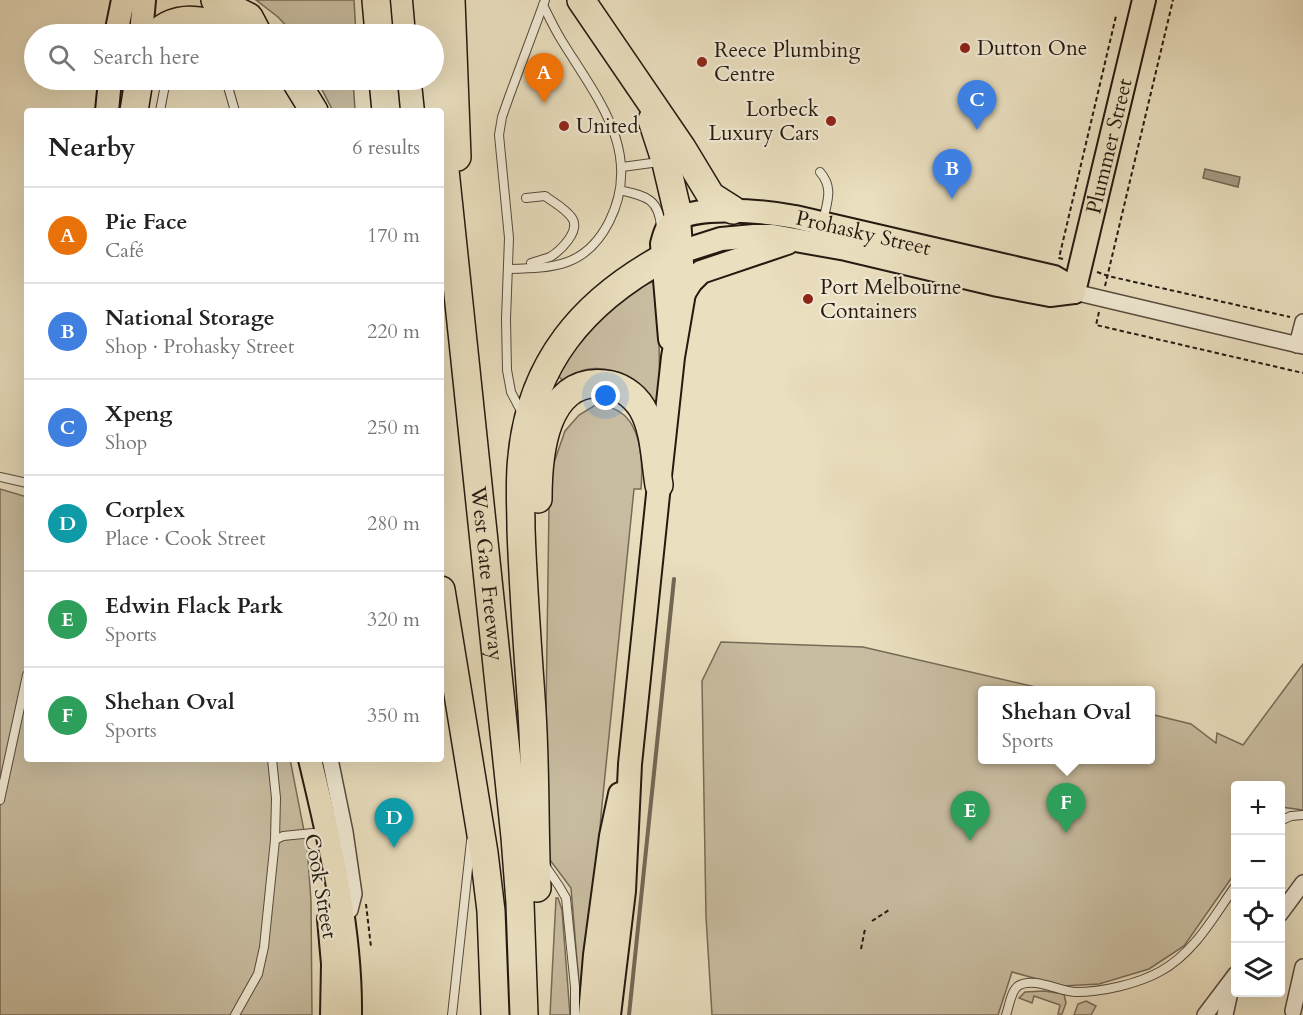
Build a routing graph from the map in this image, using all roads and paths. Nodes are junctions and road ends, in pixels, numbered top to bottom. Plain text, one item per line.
1 (123, 0) edge
2 (144, 0) edge
3 (215, 0) edge
4 (376, 0) edge
5 (427, 0) edge
6 (451, 0) edge
7 (581, 0) edge
8 (1144, 0) edge
9 (1173, 0) edge
10 (544, 2) edge
11 (1116, 16) dead end
12 (248, 20) edge
13 (118, 24) edge
14 (142, 24) edge
15 (171, 24) edge
16 (216, 24) edge
17 (378, 24) edge
18 (429, 24) edge
19 (632, 76) junction
20 (109, 90) edge
21 (137, 90) edge
22 (164, 90) edge
23 (229, 90) edge
24 (301, 90) edge
25 (384, 90) edge
26 (437, 90) edge
27 (107, 108) edge
28 (134, 108) edge
29 (161, 108) edge
30 (234, 108) edge
31 (312, 108) edge
32 (386, 108) edge
33 (439, 108) edge
34 (444, 160) edge
35 (666, 163) junction
36 (622, 167) junction
37 (820, 172) dead end
38 (620, 190) junction
39 (526, 198) dead end
40 (733, 210) junction
41 (679, 218) junction
42 (813, 235) junction
43 (669, 250) junction
44 (1063, 259) dead end
45 (531, 263) dead end
46 (509, 269) junction
47 (1097, 272) dead end
48 (1108, 276) junction
49 (1074, 292) junction
50 (684, 293) junction
51 (1102, 298) junction
52 (460, 311) junction
53 (1297, 320) edge
54 (1300, 346) edge
55 (673, 357) junction
56 (1303, 373) edge
57 (527, 424) junction
58 (0, 477) edge
59 (24, 482) edge
60 (659, 485) junction
61 (444, 609) edge
62 (444, 627) edge
63 (451, 653) junction
64 (24, 689) edge
65 (532, 699) junction
66 (444, 705) edge
67 (272, 762) edge
68 (296, 762) edge
69 (311, 762) edge
70 (331, 762) edge
71 (630, 764) junction
72 (0, 800) edge
73 (1303, 815) edge
74 (1285, 819) edge
75 (313, 833) junction
76 (275, 840) junction
77 (478, 845) junction
78 (535, 854) junction
79 (1303, 884) edge
80 (1233, 889) edge
81 (1285, 909) edge
82 (888, 910) dead end
83 (343, 916) junction
84 (872, 921) dead end
85 (865, 929) dead end
86 (861, 950) dead end
87 (1303, 967) edge
88 (1231, 980) edge
89 (1231, 989) edge
90 (1296, 1013) edge
91 (235, 1015) edge
92 (332, 1015) edge
93 (350, 1015) edge
94 (452, 1015) edge
95 (495, 1015) edge
96 (524, 1015) edge
97 (532, 1015) edge
98 (575, 1015) edge
99 (590, 1015) edge
100 (609, 1015) edge
101 (1005, 1015) edge
102 (1205, 1015) edge
103 (1225, 1015) edge

1 - 13 main road
2 - 14 main road
3 - 12 highway
4 - 17 highway
5 - 18 highway
6 - 52 highway
7 - 19 highway
8 - 49 main road, Plummer Street
9 - 48 path
10 - 36 lane
10 - 46 lane
11 - 44 path
15 - 16 highway
19 - 35 highway
19 - 40 highway
20 - 27 main road
21 - 28 highway
22 - 29 lane
23 - 30 lane
24 - 31 highway
25 - 32 highway
26 - 33 highway
34 - 52 highway, West Gate Freeway
35 - 36 lane
35 - 41 highway
36 - 38 lane
37 - 42 lane
38 - 43 lane
38 - 46 lane
39 - 45 lane
40 - 41 main road, Prohasky Street
40 - 42 main road, Prohasky Street
41 - 43 main road
42 - 43 main road, Prohasky Street
42 - 49 main road, Prohasky Street
42 - 50 main road
43 - 50 main road
43 - 55 main road
43 - 57 highway
46 - 57 lane
47 - 48 path
48 - 51 path
48 - 53 path
49 - 51 street, Prohasky Street
50 - 55 main road
51 - 54 street, Prohasky Street
51 - 56 path
52 - 96 highway, West Gate Freeway
53 - 54 street
55 - 60 main road
57 - 65 highway
58 - 59 lane
60 - 65 highway
60 - 71 main road
61 - 63 highway, West Gate Freeway
62 - 63 highway
63 - 77 highway, West Gate Freeway
64 - 72 lane
65 - 78 highway
66 - 77 highway
67 - 76 lane
68 - 75 main road, Cook Street
69 - 83 main road, Cook Street
70 - 83 street, Cook Street
71 - 99 main road
71 - 100 main road
73 - 74 lane
75 - 76 lane
75 - 92 main road, Cook Street
76 - 91 lane
77 - 94 lane
77 - 95 highway, West Gate Freeway
78 - 97 highway
78 - 98 lane
79 - 81 street
80 - 101 lane
82 - 84 path
83 - 93 main road, Cook Street
85 - 86 path
87 - 90 street
88 - 102 street
89 - 103 street

